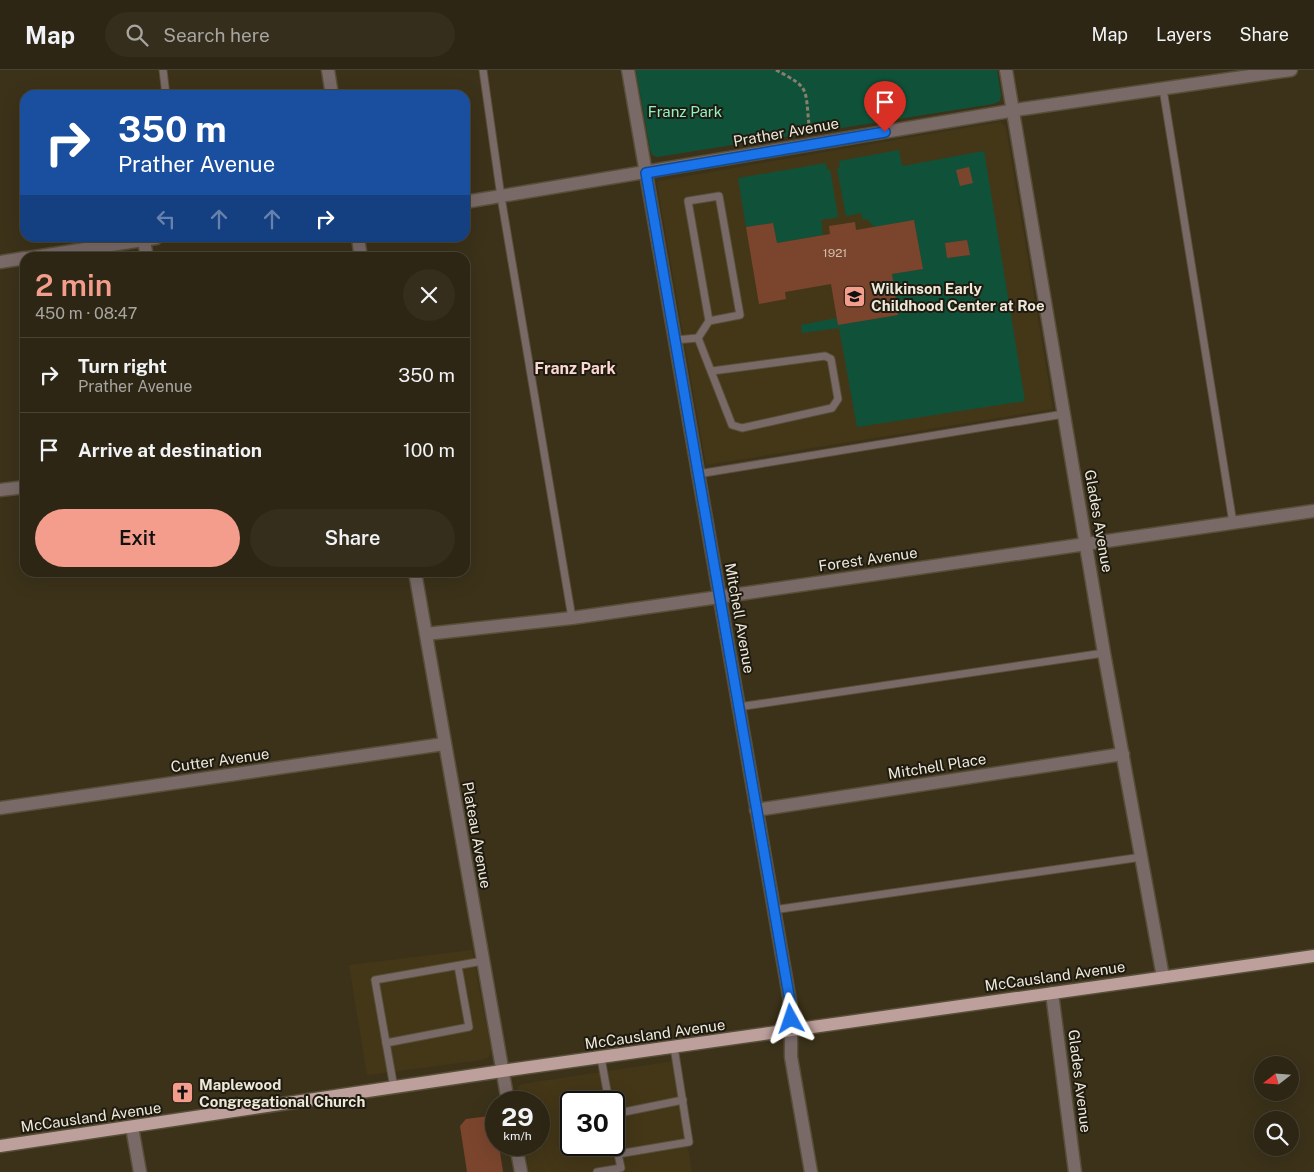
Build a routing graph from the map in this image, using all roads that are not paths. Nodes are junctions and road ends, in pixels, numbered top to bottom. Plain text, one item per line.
1 (163, 70) edge
2 (328, 70) edge
3 (483, 70) edge
4 (628, 70) edge
5 (1006, 70) edge
6 (1292, 70) edge
7 (1163, 89) junction
8 (165, 90) edge
9 (331, 90) edge
10 (1013, 110) junction
11 (646, 173) junction
12 (501, 196) junction
13 (470, 201) edge
14 (125, 242) edge
15 (63, 252) edge
16 (20, 259) edge
17 (0, 262) edge
18 (709, 322) junction
19 (698, 338) junction
20 (675, 340) junction
21 (712, 371) junction
22 (1064, 414) junction
23 (698, 474) junction
24 (20, 487) edge
25 (0, 490) edge
26 (1314, 511) edge
27 (1233, 523) junction
28 (1086, 544) junction
29 (417, 577) edge
30 (720, 597) junction
31 (572, 618) junction
32 (426, 634) junction
33 (1104, 653) junction
34 (738, 707) junction
35 (444, 744) junction
36 (1123, 754) junction
37 (0, 808) edge
38 (756, 810) junction
39 (1142, 857) junction
40 (773, 910) junction
41 (1314, 956) edge
42 (483, 961) junction
43 (458, 966) junction
44 (1163, 977) junction
45 (1052, 993) junction
46 (791, 1031) junction
47 (386, 1043) junction
48 (674, 1047) junction
49 (601, 1058) junction
50 (502, 1071) junction
51 (394, 1088) junction
52 (506, 1091) edge
53 (607, 1091) edge
54 (683, 1100) junction
55 (625, 1112) edge
56 (132, 1128) junction
57 (0, 1146) edge
58 (625, 1153) edge
59 (518, 1156) edge
60 (618, 1156) edge
61 (140, 1172) edge
62 (521, 1172) edge
63 (597, 1172) edge
64 (812, 1172) edge
65 (1074, 1172) edge

1 - 8 lane
2 - 9 street
3 - 12 lane
4 - 11 street, Mitchell Avenue
5 - 10 street, Glades Avenue
6 - 7 street, Prather Avenue
7 - 10 street, Prather Avenue
7 - 27 lane
10 - 11 street, Prather Avenue
10 - 22 street, Glades Avenue
11 - 12 street, Prather Avenue
11 - 20 street, Mitchell Avenue
12 - 13 street, Prather Avenue
12 - 31 lane
14 - 15 street
16 - 17 street
18 - 18 lane
18 - 19 lane
19 - 20 lane
19 - 21 lane
20 - 23 street, Mitchell Avenue
21 - 21 lane
22 - 23 lane
22 - 28 street, Glades Avenue
23 - 30 street, Mitchell Avenue
24 - 25 street
26 - 27 street, Forest Avenue
27 - 28 street, Forest Avenue
28 - 30 street, Forest Avenue
28 - 33 street, Glades Avenue
29 - 32 street, Plateau Avenue
30 - 31 street, Forest Avenue
30 - 34 street, Mitchell Avenue
31 - 32 street, Forest Avenue
32 - 35 street, Plateau Avenue
33 - 34 lane
33 - 36 street, Glades Avenue
34 - 38 street, Mitchell Avenue
35 - 37 street, Cutter Avenue
35 - 42 street, Plateau Avenue
36 - 38 street, Mitchell Place
36 - 39 street, Glades Avenue
38 - 40 street, Mitchell Avenue
39 - 40 lane
39 - 44 street, Glades Avenue
40 - 46 street, Mitchell Avenue
41 - 44 main road, McCausland Avenue
42 - 43 lane
42 - 50 street, Plateau Avenue
43 - 47 lane
43 - 47 lane
44 - 45 main road, McCausland Avenue
45 - 46 main road, McCausland Avenue
45 - 65 street, Glades Avenue
46 - 48 main road, McCausland Avenue
46 - 64 street, Mitchell Avenue
47 - 51 lane
48 - 49 main road, McCausland Avenue
48 - 54 lane
49 - 50 main road, McCausland Avenue
49 - 53 lane
50 - 51 main road, McCausland Avenue
50 - 52 street, Plateau Avenue
51 - 56 main road, McCausland Avenue
54 - 55 lane
54 - 58 lane
56 - 57 main road, McCausland Avenue
56 - 61 street
59 - 62 street
60 - 63 lane

